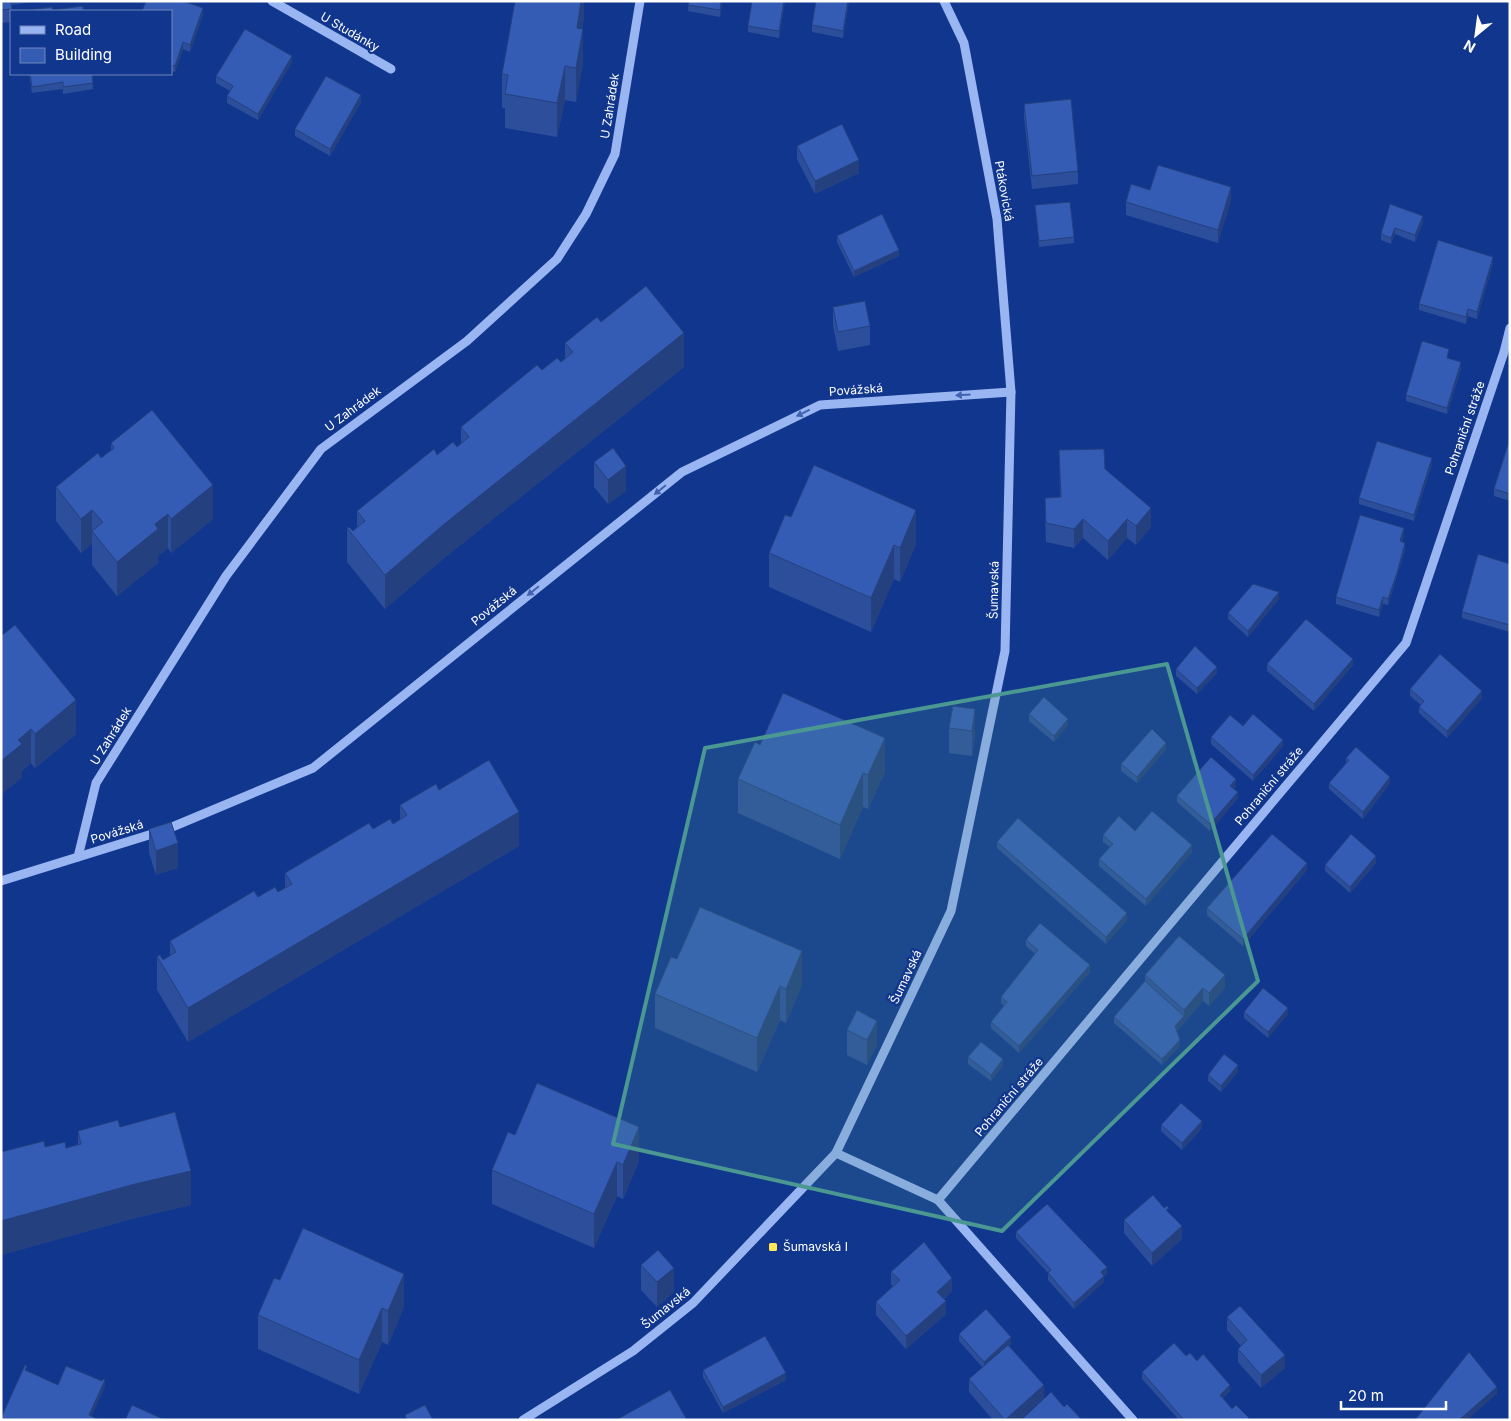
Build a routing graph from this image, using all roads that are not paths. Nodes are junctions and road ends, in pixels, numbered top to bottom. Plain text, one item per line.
1 (272, 1) edge
2 (640, 1) edge
3 (944, 1) edge
4 (391, 69) dead end
5 (1510, 328) edge
6 (1011, 392) junction
7 (78, 857) junction
8 (1, 881) edge
9 (836, 1153) junction
10 (938, 1200) junction
11 (522, 1420) edge
12 (1133, 1420) edge

1 - 4 street, U Studánky
2 - 7 street, U Zahrádek
3 - 6 street, Ptákovická
5 - 10 street, Pohraniční stráže
6 -> 7 street, Povážská
6 - 9 street, Šumavská
7 - 8 street, Povážská
9 - 10 street
9 - 11 street, Šumavská
10 - 12 street

